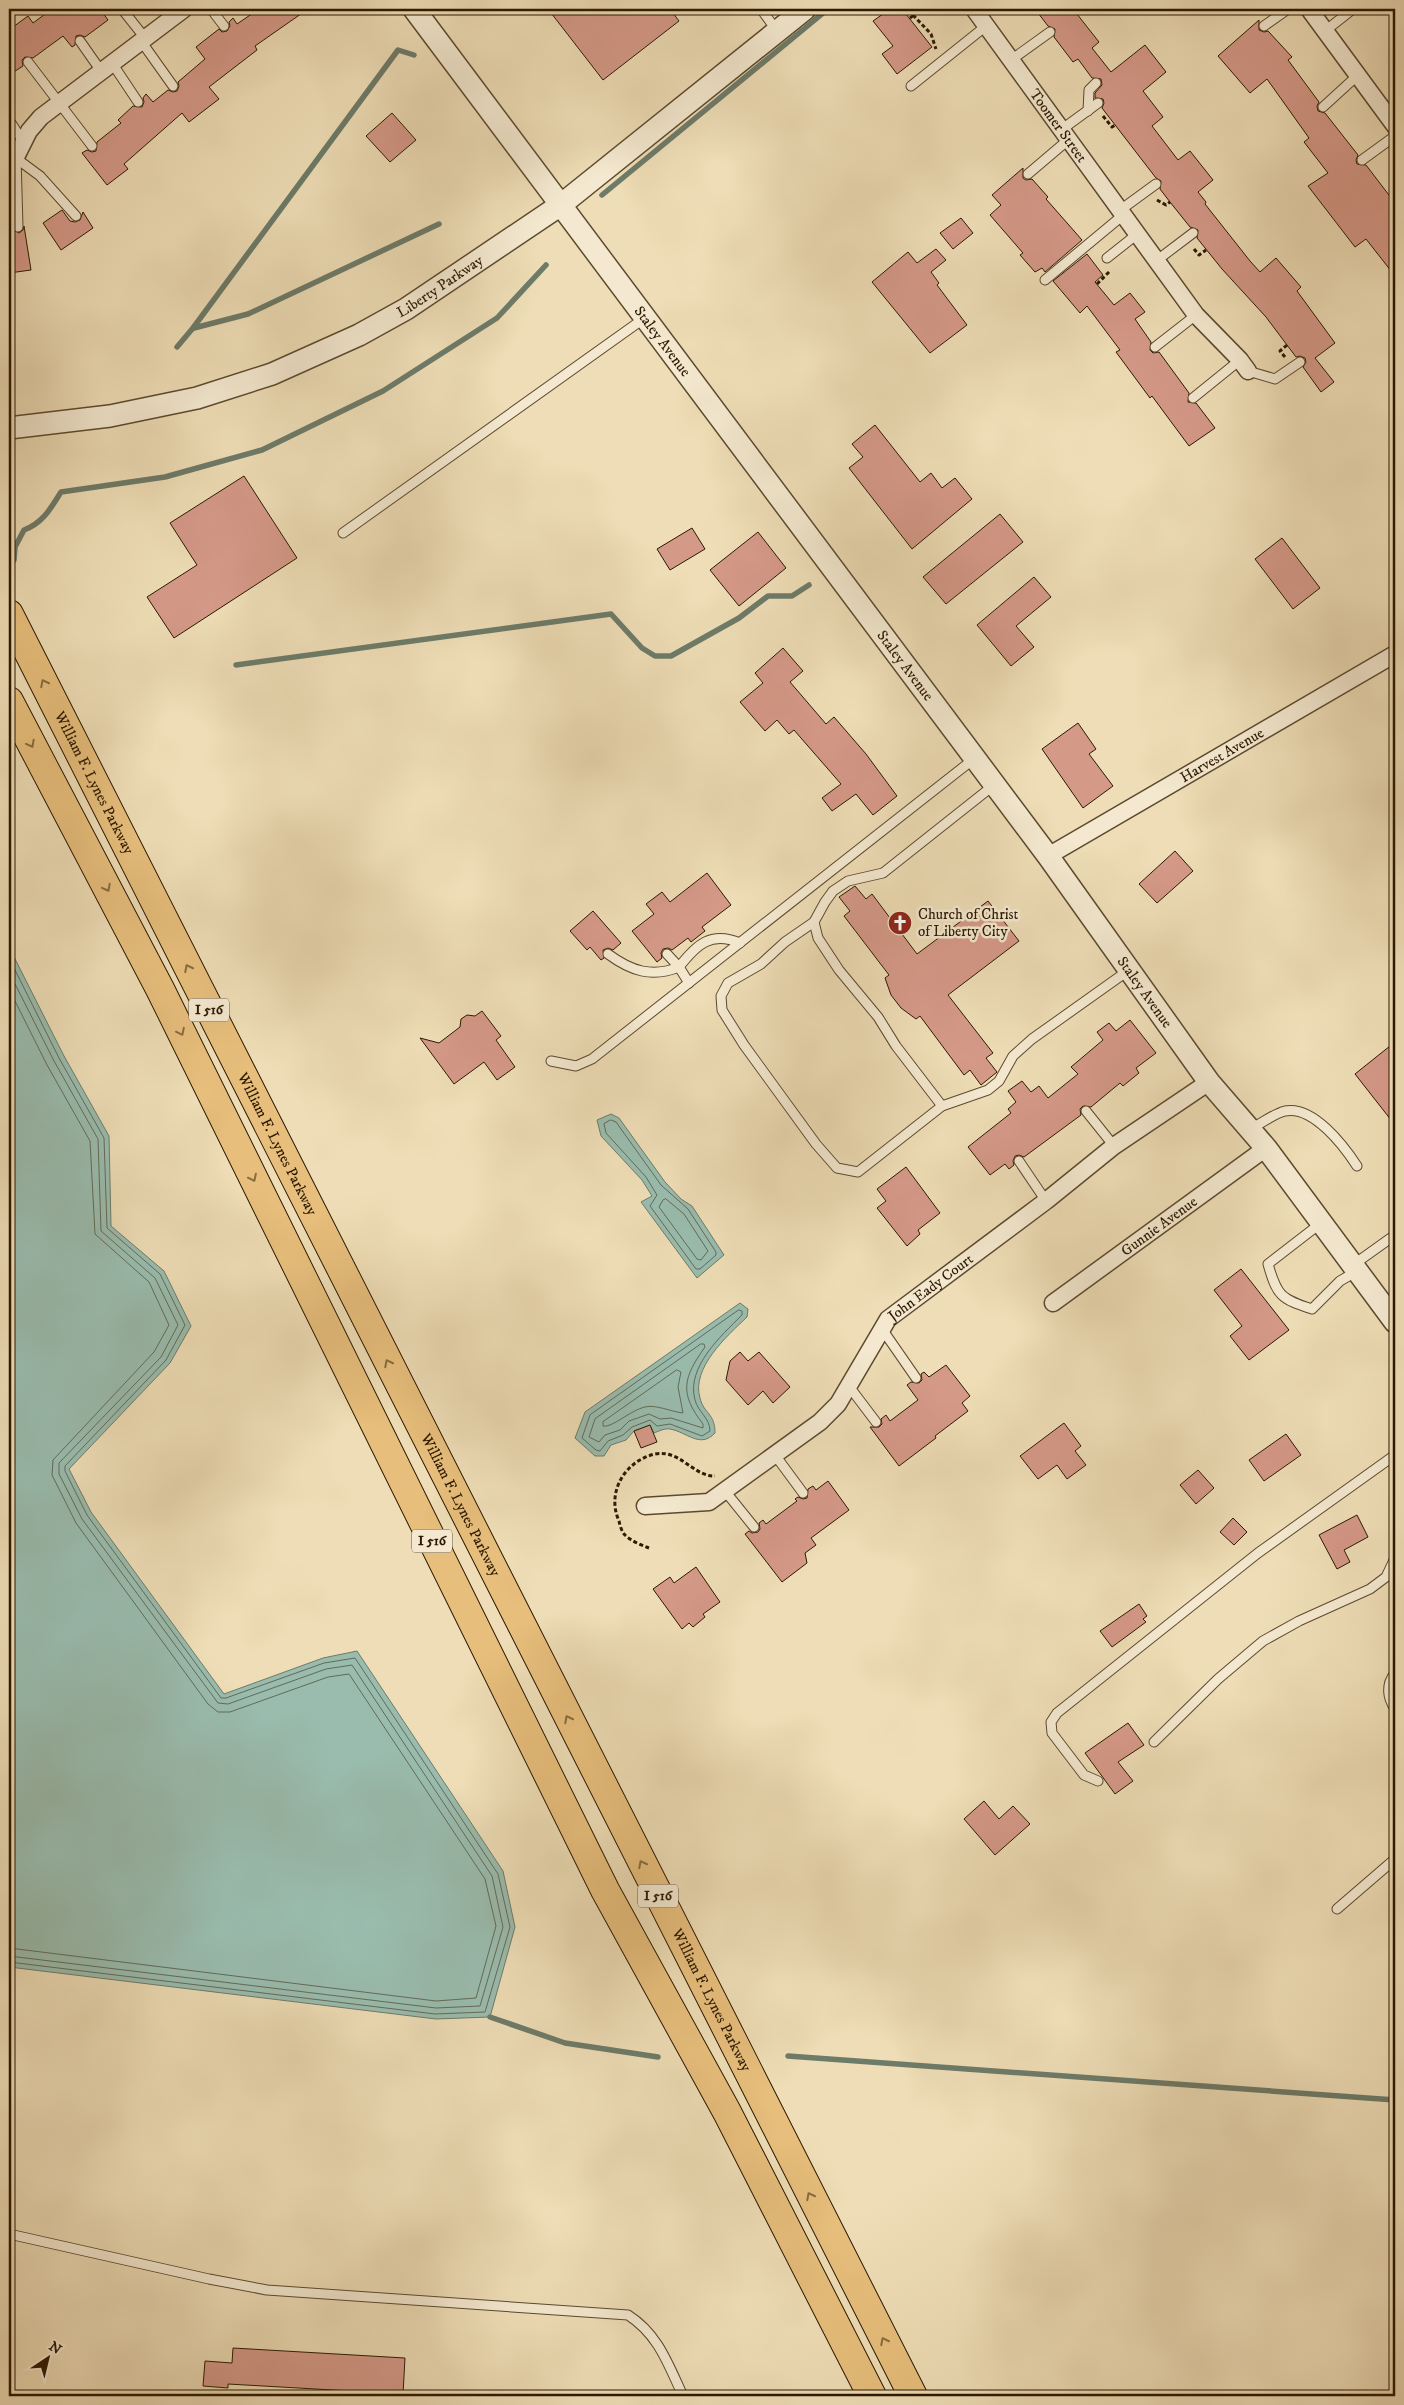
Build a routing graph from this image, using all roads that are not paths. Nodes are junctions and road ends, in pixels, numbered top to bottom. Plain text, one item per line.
1 (122, 9) edge
2 (184, 9) edge
3 (212, 9) edge
4 (414, 9) edge
5 (761, 9) edge
6 (805, 9) edge
7 (1288, 9) edge
8 (1309, 9) edge
9 (1353, 9) edge
10 (977, 10) edge
11 (224, 26) dead end
12 (986, 26) junction
13 (1264, 26) dead end
14 (777, 31) junction
15 (1325, 31) junction
16 (1050, 32) dead end
17 (143, 40) junction
18 (80, 41) dead end
19 (1010, 60) junction
20 (28, 62) dead end
21 (107, 67) junction
22 (1358, 75) junction
23 (1096, 83) dead end
24 (173, 86) dead end
25 (911, 86) dead end
26 (60, 102) junction
27 (138, 102) dead end
28 (1098, 104) dead end
29 (1323, 107) dead end
30 (1088, 111) junction
31 (9, 120) edge
32 (1395, 126) edge
33 (1064, 135) junction
34 (1395, 136) edge
35 (92, 146) dead end
36 (13, 155) edge
37 (1362, 160) dead end
38 (1028, 174) dead end
39 (1156, 184) dead end
40 (562, 204) junction
41 (1121, 213) junction
42 (76, 216) dead end
43 (18, 227) dead end
44 (1193, 233) dead end
45 (1139, 239) junction
46 (1107, 258) dead end
47 (1156, 261) junction
48 (1045, 280) dead end
49 (1196, 315) junction
50 (646, 317) junction
51 (1155, 347) dead end
52 (1300, 362) dead end
53 (1244, 366) junction
54 (1193, 398) dead end
55 (18, 428) edge
56 (343, 533) dead end
57 (9, 614) edge
58 (1395, 654) edge
59 (9, 701) edge
60 (975, 758) junction
61 (995, 784) junction
62 (1048, 856) junction
63 (814, 922) junction
64 (740, 943) junction
65 (608, 954) dead end
66 (667, 954) dead end
67 (679, 967) junction
68 (1129, 970) junction
69 (689, 983) junction
70 (550, 1060) dead end
71 (1209, 1082) junction
72 (942, 1106) junction
73 (1086, 1111) dead end
74 (1250, 1129) junction
75 (1114, 1146) junction
76 (1266, 1148) junction
77 (1019, 1161) dead end
78 (1357, 1166) dead end
79 (1046, 1201) junction
80 (1322, 1223) junction
81 (1395, 1235) edge
82 (1355, 1268) junction
83 (1053, 1303) dead end
84 (1395, 1322) edge
85 (882, 1329) junction
86 (916, 1378) dead end
87 (848, 1385) junction
88 (876, 1422) dead end
89 (775, 1454) junction
90 (1395, 1455) edge
91 (724, 1483) junction
92 (804, 1493) dead end
93 (645, 1506) dead end
94 (754, 1527) dead end
95 (1395, 1558) edge
96 (1395, 1673) edge
97 (1395, 1709) edge
98 (1154, 1742) dead end
99 (1098, 1781) dead end
100 (1395, 1859) edge
101 (1337, 1910) dead end
102 (9, 2234) edge
103 (867, 2387) edge
104 (910, 2390) edge
105 (684, 2396) edge

1 - 17 lane
2 - 17 street
3 - 11 lane
4 - 40 street, Staley Avenue
5 - 14 lane
6 - 14 street, Liberty Parkway
7 - 13 lane
8 - 15 street
9 - 15 lane
10 - 12 street, Toomer Street
12 - 19 street, Toomer Street
12 - 25 lane
14 - 40 street, Liberty Parkway
15 - 22 street
16 - 19 lane
17 - 21 street
17 - 24 lane
18 - 21 lane
19 - 33 street, Toomer Street
20 - 26 lane
21 - 26 street
21 - 27 lane
22 - 29 lane
22 - 32 street
23 - 30 lane
26 - 35 lane
26 - 36 street
28 - 30 lane
30 - 33 lane
31 - 36 lane
33 - 38 lane
33 - 41 street, Toomer Street
34 - 37 lane
36 - 42 lane
36 - 43 lane
39 - 41 lane
40 - 50 street, Staley Avenue
40 - 55 street, Liberty Parkway
41 - 45 street, Toomer Street
41 - 48 lane
44 - 47 lane
45 - 46 lane
45 - 47 street, Toomer Street
47 - 49 street, Toomer Street
49 - 51 lane
49 - 53 street, Toomer Street
50 - 56 lane
50 - 60 street, Staley Avenue
52 - 53 lane
53 - 54 lane
104 -> 57 highway, William F. Lynes Parkway / I 516
58 - 62 street, Harvest Avenue
59 -> 103 highway, I 516
60 - 61 street, Staley Avenue
60 - 64 lane
61 - 62 street, Staley Avenue
61 - 63 lane
62 - 68 street, Staley Avenue
63 - 72 lane
63 - 72 lane
64 - 67 lane
64 - 69 lane
65 - 67 lane
66 - 67 lane
67 - 69 lane
68 - 71 street, Staley Avenue
68 - 72 lane
69 - 70 lane
71 - 74 street, Staley Avenue
71 - 75 street, John Eady Court
73 - 75 lane
74 - 76 street, Staley Avenue
74 - 78 lane
75 - 79 street, John Eady Court
76 - 80 street, Staley Avenue
76 - 83 street, Gunnie Avenue
77 - 79 lane
79 - 85 street, John Eady Court
80 - 82 street, Staley Avenue
80 - 82 lane
81 - 82 lane
82 - 84 street, Staley Avenue
85 - 86 lane
85 - 87 street, John Eady Court
87 - 88 lane
87 - 89 street, John Eady Court
89 - 91 street, John Eady Court
89 - 92 lane
90 - 99 lane
91 - 93 street, John Eady Court
91 - 94 lane
95 - 98 lane
96 - 97 lane
100 - 101 lane
102 - 105 lane

